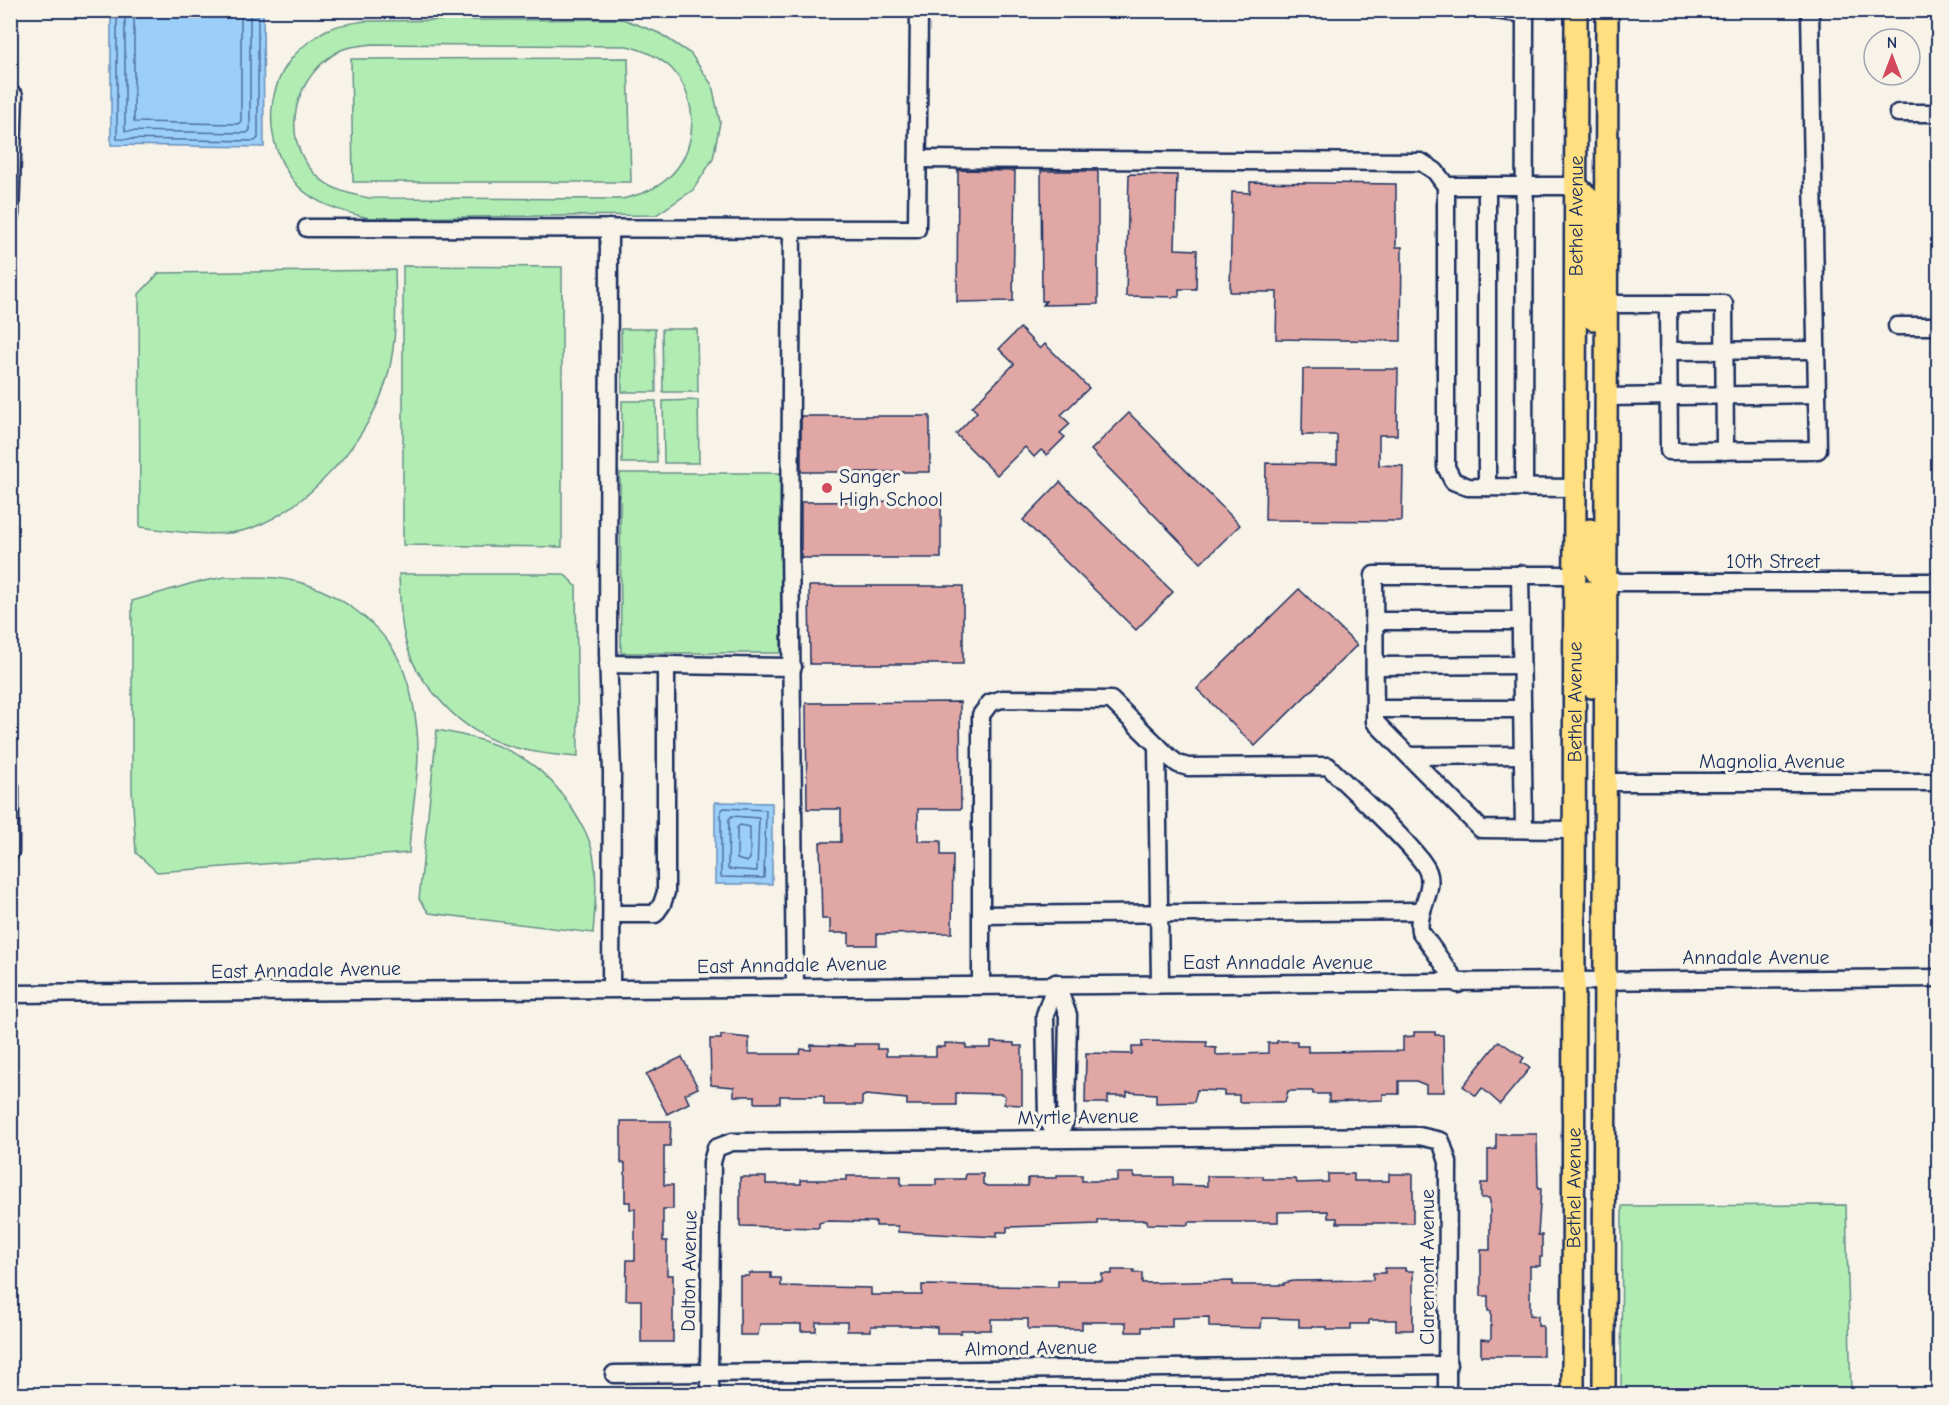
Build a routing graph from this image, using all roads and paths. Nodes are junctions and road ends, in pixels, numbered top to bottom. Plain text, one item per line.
1 (919, 10) edge
2 (1495, 10) edge
3 (1576, 10) edge
4 (1607, 10) edge
5 (1810, 10) edge
6 (12, 96) edge
7 (1898, 113) dead end
8 (1938, 113) edge
9 (918, 159) junction
10 (1446, 186) junction
11 (1486, 186) junction
12 (1524, 186) junction
13 (1576, 186) junction
14 (10, 215) edge
15 (307, 228) dead end
16 (609, 228) junction
17 (792, 228) junction
18 (1607, 304) junction
19 (1668, 304) junction
20 (1897, 326) dead end
21 (1938, 326) edge
22 (1816, 350) junction
23 (1668, 351) junction
24 (1724, 351) junction
25 (1576, 372) junction
26 (1607, 393) junction
27 (1817, 394) junction
28 (1725, 396) junction
29 (1668, 397) junction
30 (1725, 451) junction
31 (1524, 487) junction
32 (1487, 488) junction
33 (1576, 488) junction
34 (1520, 574) junction
35 (1576, 575) junction
36 (1607, 582) junction
37 (1938, 582) edge
38 (1374, 621) junction
39 (1521, 621) junction
40 (608, 664) junction
41 (666, 665) junction
42 (1521, 665) junction
43 (1375, 666) junction
44 (793, 667) junction
45 (1375, 709) junction
46 (1522, 709) junction
47 (1157, 745) junction
48 (1522, 755) junction
49 (1409, 756) junction
50 (1606, 776) junction
51 (1938, 782) edge
52 (10, 787) edge
53 (1524, 830) junction
54 (1576, 830) junction
55 (11, 852) edge
56 (1421, 911) junction
57 (1160, 913) junction
58 (612, 914) junction
59 (982, 915) junction
60 (1938, 978) edge
61 (1605, 979) junction
62 (1574, 981) junction
63 (1056, 983) junction
64 (1160, 983) junction
65 (981, 984) junction
66 (1458, 984) junction
67 (795, 986) junction
68 (611, 988) junction
69 (10, 993) edge
70 (1057, 1138) junction
71 (1442, 1141) joint
72 (716, 1148) joint
73 (1448, 1365) junction
74 (709, 1373) junction
75 (614, 1374) dead end
76 (711, 1395) edge
77 (1447, 1395) edge
78 (1572, 1395) edge
79 (1604, 1395) edge

1 - 9 street
2 - 12 street
3 - 13 main road, Bethel Avenue
4 - 18 main road, Bethel Avenue
5 - 22 street
6 - 14 street
7 - 8 street
9 - 10 street
9 - 17 street
10 - 11 street
10 - 32 street
11 - 12 street
11 - 32 street
12 - 13 street
12 - 31 street
13 - 25 main road, Bethel Avenue
13 - 26 main road
15 - 16 street
16 - 17 street
16 - 40 street
17 - 44 street
18 - 19 street
18 - 26 main road, Bethel Avenue
19 - 23 street
19 - 24 street
20 - 21 street
22 - 24 street
22 - 27 street
23 - 24 street
23 - 29 street
24 - 28 street
25 - 33 main road, Bethel Avenue
25 - 36 main road
26 - 29 street
26 - 36 main road, Bethel Avenue
27 - 28 street
27 - 30 street
28 - 29 street
28 - 30 street
29 - 30 street
31 - 32 street
31 - 33 street
33 - 35 main road, Bethel Avenue
34 - 35 street
34 - 38 street
34 - 39 street
35 - 50 main road
35 - 54 main road, Bethel Avenue
36 - 37 street, 10th Street
36 - 50 main road, Bethel Avenue
38 - 39 street
38 - 43 street
39 - 42 street
40 - 41 street
40 - 58 street
41 - 44 street
41 - 58 street
42 - 43 street
42 - 46 street
43 - 45 street
44 - 67 street
45 - 46 street
45 - 49 street
46 - 48 street
47 - 56 street
47 - 57 street
47 - 59 street
48 - 49 street
48 - 53 street
49 - 53 street
50 - 51 street, Magnolia Avenue
50 - 61 main road, Bethel Avenue
52 - 55 street
53 - 54 street
54 - 62 main road, Bethel Avenue
56 - 57 street
56 - 66 street
57 - 59 street
57 - 64 street
58 - 68 street
59 - 65 street
60 - 61 street, Annadale Avenue
61 - 62 street, Annadale Avenue
61 - 79 main road, Bethel Avenue
62 - 66 street, East Annadale Avenue
62 - 78 main road, Bethel Avenue
63 - 64 street, East Annadale Avenue
63 - 65 street, East Annadale Avenue
63 - 70 street
64 - 66 street, East Annadale Avenue
65 - 67 street, East Annadale Avenue
67 - 68 street, East Annadale Avenue
68 - 69 street, East Annadale Avenue
70 - 71 street, Myrtle Avenue
70 - 72 street, Myrtle Avenue
71 - 73 street, Claremont Avenue
72 - 74 street, Dalton Avenue
73 - 74 street, Almond Avenue
73 - 77 street, Claremont Avenue
74 - 75 street, Almond Avenue
74 - 76 street, Dalton Avenue

